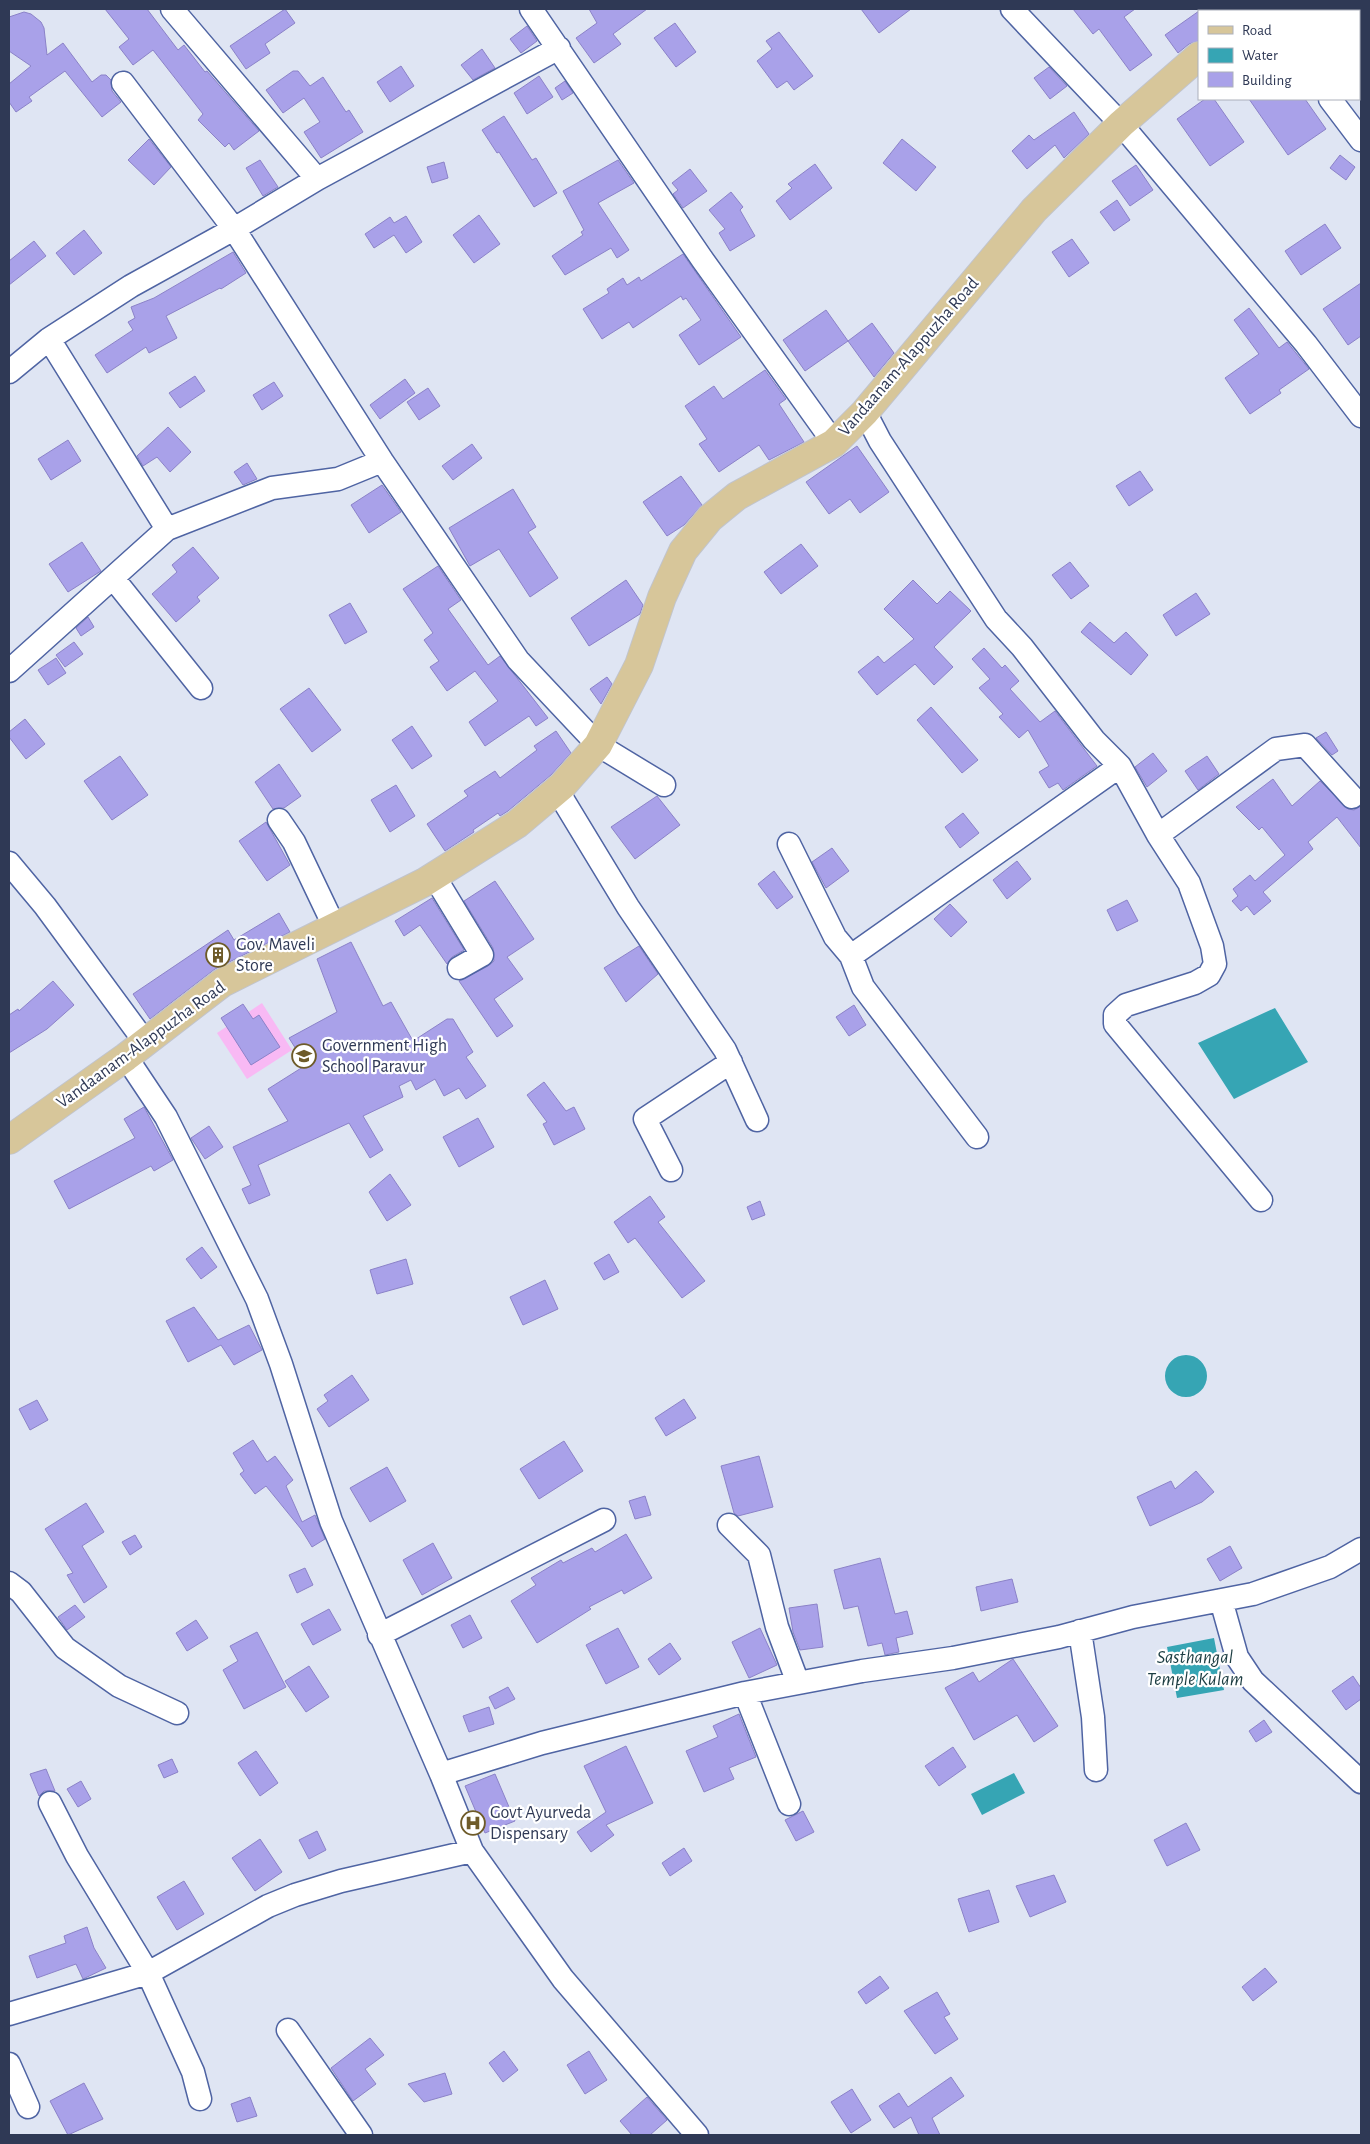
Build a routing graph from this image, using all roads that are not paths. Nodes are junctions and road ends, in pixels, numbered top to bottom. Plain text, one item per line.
1 (172, 9) edge
2 (531, 9) edge
3 (1012, 9) edge
4 (559, 48) junction
5 (1198, 57) edge
6 (123, 83) dead end
7 (1331, 100) edge
8 (1121, 124) junction
9 (1361, 140) edge
10 (317, 179) junction
11 (234, 229) junction
12 (49, 339) junction
13 (9, 372) edge
14 (865, 412) junction
15 (1361, 416) edge
16 (834, 443) junction
17 (382, 461) junction
18 (167, 529) junction
19 (112, 578) junction
20 (9, 670) edge
21 (201, 688) dead end
22 (598, 745) junction
23 (1120, 766) junction
24 (664, 785) dead end
25 (557, 790) junction
26 (1352, 797) dead end
27 (279, 820) dead end
28 (1158, 835) junction
29 (788, 844) dead end
30 (9, 863) edge
31 (434, 876) junction
32 (335, 928) junction
33 (851, 956) junction
34 (459, 968) dead end
35 (136, 1049) junction
36 (731, 1062) junction
37 (757, 1120) dead end
38 (977, 1137) dead end
39 (9, 1140) edge
40 (671, 1170) dead end
41 (1261, 1200) dead end
42 (604, 1520) dead end
43 (729, 1525) dead end
44 (1361, 1549) edge
45 (9, 1583) edge
46 (1221, 1600) junction
47 (1080, 1631) junction
48 (379, 1635) junction
49 (798, 1683) junction
50 (744, 1692) junction
51 (177, 1713) dead end
52 (1096, 1770) dead end
53 (441, 1774) junction
54 (1361, 1782) edge
55 (50, 1803) dead end
56 (789, 1804) dead end
57 (472, 1851) junction
58 (148, 1973) junction
59 (9, 2014) edge
60 (288, 2030) dead end
61 (9, 2064) edge
62 (200, 2100) dead end
63 (28, 2107) dead end
64 (361, 2135) edge
65 (697, 2135) edge

1 - 10 street
2 - 4 street
3 - 8 street
4 - 10 street
4 - 16 street
5 - 8 main road, Vandaanam-Alappuzha Road
6 - 11 street
7 - 9 street
8 - 14 main road, Vandaanam-Alappuzha Road
8 - 15 street
10 - 11 street
11 - 12 street
11 - 17 street
12 - 13 street
12 - 18 street
14 - 16 main road, Vandaanam-Alappuzha Road
14 - 23 street
16 - 22 main road, Vandaanam-Alappuzha Road
17 - 18 street
17 - 22 street
18 - 19 street
19 - 20 street
19 - 21 street
22 - 24 street
22 - 25 main road, Vandaanam-Alappuzha Road
23 - 28 street
23 - 33 street
25 - 31 main road, Vandaanam-Alappuzha Road
25 - 36 street
26 - 28 street
27 - 32 street
28 - 41 street
29 - 33 street
30 - 35 street
31 - 32 main road, Vandaanam-Alappuzha Road
31 - 34 street
32 - 35 main road, Vandaanam-Alappuzha Road
33 - 38 street
35 - 39 main road, Vandaanam-Alappuzha Road
35 - 48 street
36 - 37 street
36 - 40 street
42 - 48 street
43 - 49 street
44 - 46 street
45 - 51 street
46 - 47 street
46 - 54 street
47 - 49 street
47 - 52 street
48 - 53 street
49 - 50 street
50 - 53 street
50 - 56 street
53 - 57 street
55 - 58 street
57 - 58 street
57 - 65 street
58 - 59 street
58 - 62 street
60 - 64 street
61 - 63 street

